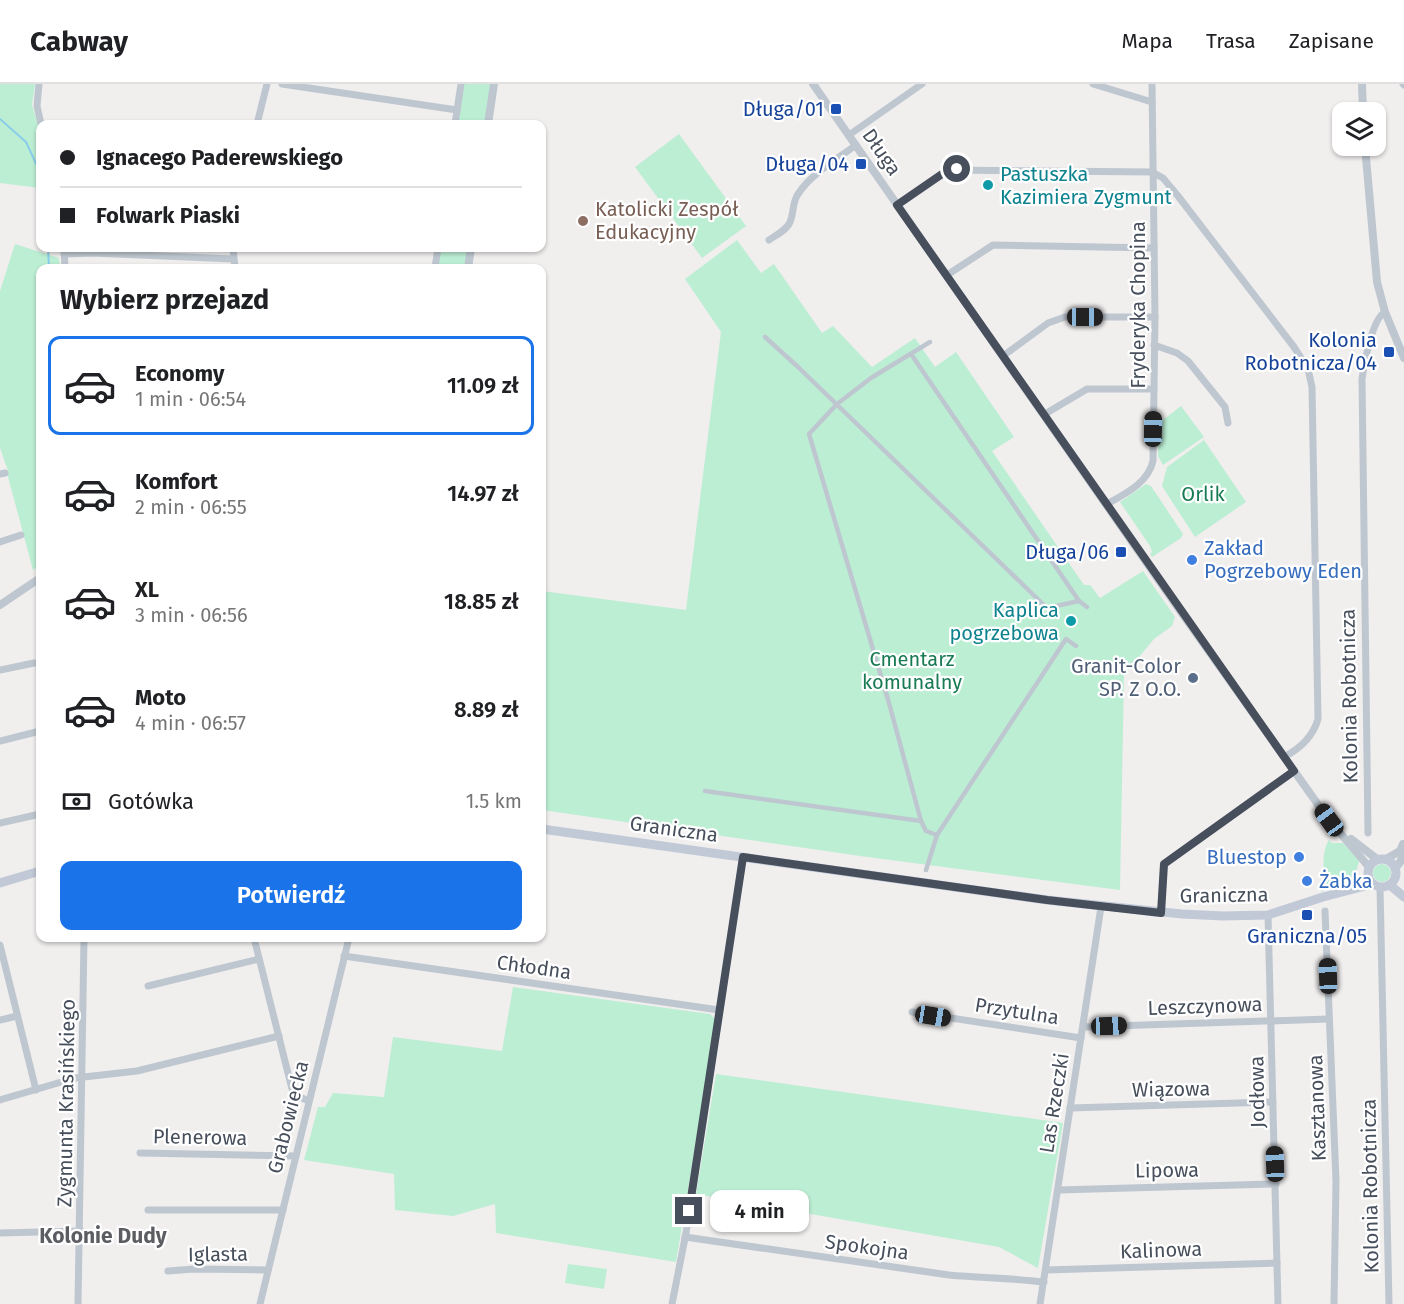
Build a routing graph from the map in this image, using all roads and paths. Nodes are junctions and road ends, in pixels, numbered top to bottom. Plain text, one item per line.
1 (39, 84) edge
2 (267, 84) edge
3 (282, 84) edge
4 (461, 84) edge
5 (494, 84) edge
6 (813, 84) edge
7 (922, 84) edge
8 (1093, 84) edge
9 (1152, 84) edge
10 (1362, 84) edge
11 (1152, 102) junction
12 (1363, 102) edge
13 (457, 110) junction
14 (40, 120) edge
15 (258, 120) edge
16 (456, 120) edge
17 (489, 120) edge
18 (849, 135) junction
19 (856, 146) junction
20 (1366, 156) edge
21 (1152, 172) junction
22 (897, 205) junction
23 (769, 240) dead end
24 (1155, 248) junction
25 (78, 252) edge
26 (233, 252) edge
27 (233, 259) junction
28 (234, 264) edge
29 (947, 275) junction
30 (1385, 312) junction
31 (1155, 317) junction
32 (765, 337) dead end
33 (930, 342) dead end
34 (1154, 345) junction
35 (911, 354) junction
36 (1003, 356) junction
37 (1404, 358) edge
38 (1154, 389) junction
39 (837, 404) junction
40 (1045, 414) junction
41 (1228, 423) dead end
42 (1107, 504) junction
43 (21, 535) dead end
44 (0, 542) edge
45 (36, 581) edge
46 (1079, 601) junction
47 (0, 605) edge
48 (1087, 607) dead end
49 (1076, 645) dead end
50 (34, 663) dead end
51 (0, 670) edge
52 (36, 732) edge
53 (0, 741) edge
54 (1284, 757) junction
55 (1294, 771) junction
56 (705, 791) dead end
57 (36, 815) edge
58 (921, 821) junction
59 (0, 823) edge
60 (546, 830) edge
61 (1339, 830) junction
62 (1368, 833) dead end
63 (937, 835) junction
64 (1404, 843) edge
65 (743, 857) junction
66 (1382, 859) junction
67 (926, 870) dead end
68 (36, 872) edge
69 (1399, 874) edge
70 (1376, 879) junction
71 (0, 882) edge
72 (1404, 897) edge
73 (1101, 908) junction
74 (1326, 911) dead end
75 (1161, 913) junction
76 (1268, 915) junction
77 (84, 942) edge
78 (255, 942) edge
79 (348, 942) edge
80 (0, 945) edge
81 (344, 956) junction
82 (260, 959) junction
83 (148, 986) dead end
84 (719, 1010) junction
85 (912, 1012) dead end
86 (17, 1016) junction
87 (1329, 1019) junction
88 (0, 1020) edge
89 (1272, 1021) junction
90 (1083, 1027) junction
91 (279, 1036) junction
92 (1081, 1038) junction
93 (82, 1077) junction
94 (36, 1090) junction
95 (0, 1100) edge
96 (309, 1101) junction
97 (1273, 1102) junction
98 (1070, 1108) junction
99 (140, 1153) dead end
100 (296, 1156) junction
101 (1276, 1184) junction
102 (1058, 1190) junction
103 (148, 1210) dead end
104 (283, 1210) junction
105 (81, 1231) junction
106 (0, 1233) edge
107 (685, 1237) junction
108 (1277, 1263) junction
109 (268, 1270) junction
110 (1046, 1270) junction
111 (168, 1271) dead end
112 (1044, 1282) junction
113 (78, 1304) edge
114 (260, 1304) edge
115 (672, 1304) edge
116 (1040, 1304) edge
117 (1278, 1304) edge
118 (1334, 1304) edge
119 (1389, 1304) edge

1 - 14 street
2 - 15 street
3 - 13 street
4 - 13 street
5 - 17 street
6 - 18 street, Długa
7 - 18 street
8 - 11 street
9 - 11 street, Fryderyka Chopina
10 - 12 street
11 - 21 street, Fryderyka Chopina
13 - 16 street
18 - 19 street, Długa
19 - 22 street, Długa
19 - 23 street
20 - 30 street
21 - 22 street
21 - 24 street, Fryderyka Chopina
21 - 54 street
22 - 29 street, Długa
24 - 29 street
24 - 31 street, Fryderyka Chopina
25 - 27 street
26 - 27 street
27 - 28 street
29 - 36 street, Długa
30 - 37 street
30 - 62 street, Kolonia Robotnicza
31 - 34 street, Fryderyka Chopina
31 - 36 street
32 - 39 street
33 - 35 street
34 - 38 street, Fryderyka Chopina
34 - 41 street
35 - 39 street
35 - 46 street
36 - 40 street, Długa
38 - 40 street
38 - 42 street, Fryderyka Chopina
39 - 46 street
39 - 58 street
40 - 42 street, Długa
42 - 54 street, Długa
43 - 44 street
45 - 47 street
46 - 48 street
49 - 63 street
50 - 51 street
52 - 53 street
54 - 55 street, Długa
55 - 61 street, Długa
55 - 75 street
56 - 58 street
57 - 59 street
58 - 63 street
60 - 65 main road, Graniczna
61 - 66 street, Długa
61 - 70 street, Długa
63 - 67 street
64 - 66 street
64 - 69 street
65 - 73 main road, Graniczna
65 - 84 street
66 - 69 main road
66 - 70 main road
68 - 71 main road
69 - 70 main road
70 - 72 main road, Długa
70 - 76 main road, Graniczna
70 - 119 street, Kolonia Robotnicza
73 - 75 main road, Graniczna
73 - 90 street, Las Rzeczki
74 - 87 street, Kasztanowa
75 - 76 main road, Graniczna
76 - 89 street, Jodłowa
77 - 93 street, Zygmunta Krasińskiego
78 - 82 street
79 - 81 street, Grabowiecka
80 - 86 street
81 - 84 street, Chłodna
81 - 96 street, Grabowiecka
82 - 83 street
82 - 91 street
84 - 107 street
85 - 92 street, Przytulna
86 - 88 street
86 - 94 street
87 - 89 street, Leszczynowa
87 - 118 street, Kasztanowa
89 - 90 street, Leszczynowa
89 - 97 street, Jodłowa
90 - 92 street, Las Rzeczki
91 - 93 street
91 - 96 street
92 - 98 street, Las Rzeczki
93 - 94 street
93 - 105 street, Zygmunta Krasińskiego
94 - 95 street
96 - 100 street, Grabowiecka
97 - 98 street, Wiązowa
97 - 101 street, Jodłowa
98 - 102 street, Las Rzeczki
99 - 100 street, Plenerowa
100 - 104 street, Grabowiecka
101 - 102 street, Lipowa
101 - 108 street, Jodłowa
102 - 110 street, Las Rzeczki
103 - 104 street
104 - 109 street, Grabowiecka
105 - 106 street
105 - 113 street, Zygmunta Krasińskiego
107 - 112 street, Spokojna
107 - 115 street
108 - 110 street, Kalinowa
108 - 117 street, Jodłowa
109 - 111 street, Iglasta
109 - 114 street, Grabowiecka
110 - 112 street, Las Rzeczki
112 - 116 street, Las Rzeczki

